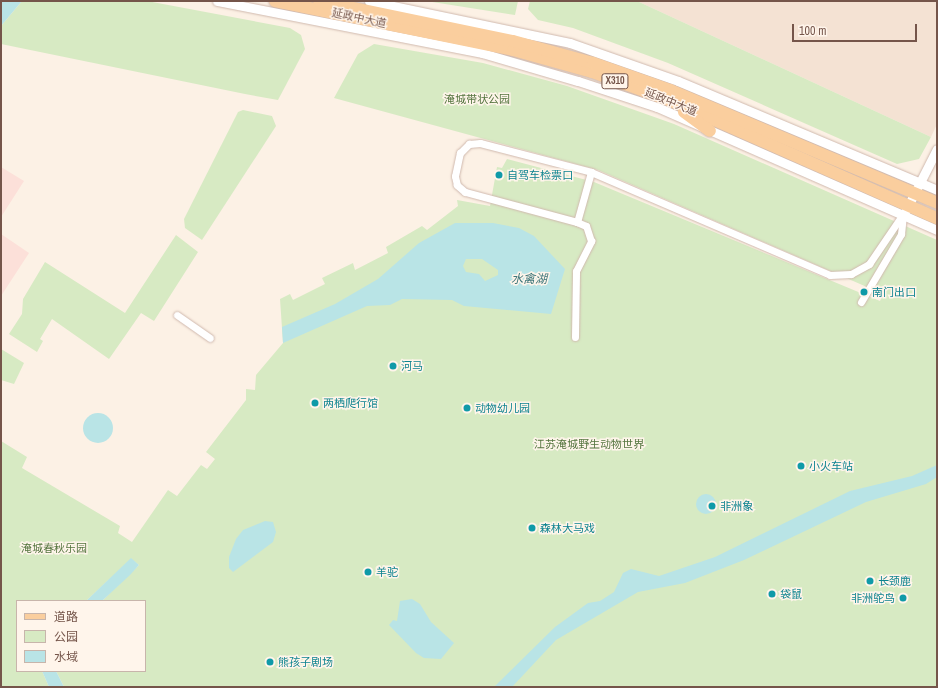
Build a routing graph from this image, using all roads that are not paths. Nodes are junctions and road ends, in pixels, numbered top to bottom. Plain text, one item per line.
1 (217, 1) edge
2 (275, 1) edge
3 (319, 1) edge
4 (369, 1) edge
5 (665, 99) junction
6 (710, 131) junction
7 (937, 149) edge
8 (591, 172) junction
9 (917, 188) junction
10 (937, 190) edge
11 (937, 203) edge
12 (906, 210) junction
13 (937, 218) edge
14 (577, 222) junction
15 (937, 230) edge
16 (861, 302) dead end
17 (177, 315) dead end
18 (575, 337) dead end
19 (210, 338) dead end

1 - 6 street
2 - 5 main road, 延政中大道 / X310
3 - 9 main road, 延政中大道 / X310
4 - 9 street
5 - 6 main road
5 - 12 main road, 延政中大道 / X310
6 - 12 street
7 - 9 street
8 - 12 street
8 - 14 street
8 - 14 street
9 - 10 street
9 - 11 main road, 延政中大道 / X310
9 - 12 street
12 - 13 main road, 延政中大道 / X310
12 - 15 street
12 - 16 street
14 - 18 street
17 - 19 street

